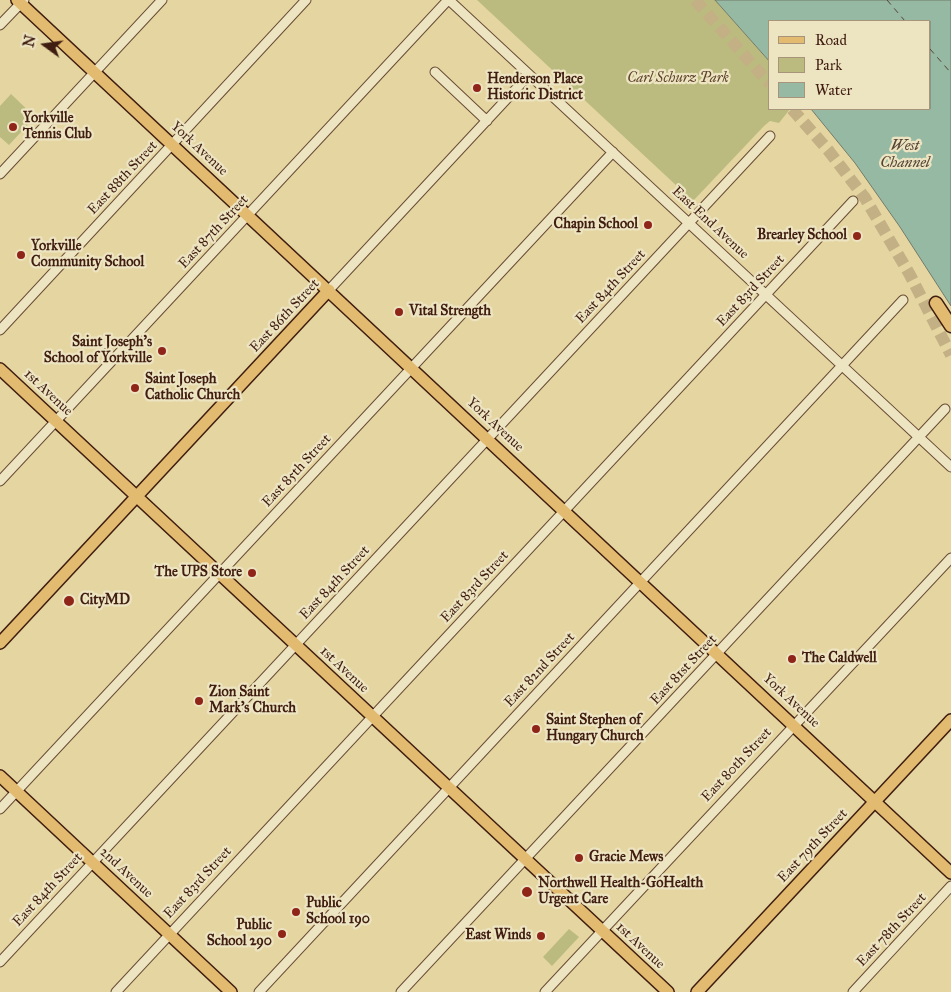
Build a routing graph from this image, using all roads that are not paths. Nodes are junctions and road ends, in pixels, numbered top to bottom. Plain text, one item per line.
1 (162, 0) edge
2 (306, 0) edge
3 (448, 0) edge
4 (21, 1) edge
5 (0, 25) edge
6 (95, 72) junction
7 (435, 72) dead end
8 (529, 75) junction
9 (487, 121) junction
10 (770, 136) dead end
11 (173, 145) junction
12 (613, 152) junction
13 (0, 174) edge
14 (853, 202) dead end
15 (248, 215) junction
16 (689, 223) junction
17 (329, 290) junction
18 (766, 295) junction
19 (903, 300) dead end
20 (936, 304) dead end
21 (951, 326) edge
22 (0, 330) edge
23 (842, 366) junction
24 (412, 368) junction
25 (0, 369) edge
26 (945, 409) dead end
27 (56, 421) junction
28 (919, 437) junction
29 (488, 439) junction
30 (951, 467) edge
31 (0, 481) edge
32 (136, 496) junction
33 (565, 511) junction
34 (951, 558) edge
35 (220, 574) junction
36 (641, 582) junction
37 (0, 642) edge
38 (296, 645) junction
39 (718, 653) junction
40 (372, 717) junction
41 (951, 720) edge
42 (794, 724) junction
43 (0, 776) edge
44 (449, 788) junction
45 (17, 791) junction
46 (876, 802) junction
47 (0, 809) edge
48 (525, 859) junction
49 (93, 862) junction
50 (951, 873) edge
51 (951, 886) edge
52 (601, 930) junction
53 (170, 934) junction
54 (0, 962) edge
55 (116, 992) edge
56 (231, 992) edge
57 (258, 992) edge
58 (400, 992) edge
59 (544, 992) edge
60 (668, 992) edge
61 (697, 992) edge
62 (853, 992) edge

1 - 6 street
2 - 11 street, East 88th Street
3 - 8 street, East End Avenue
3 - 15 street, East 87th Street
4 - 5 street
4 - 6 main road, York Avenue
6 - 11 main road, York Avenue
6 - 13 street
7 - 9 street
8 - 9 street, East 86th Street
8 - 12 street, East End Avenue
9 - 17 street, East 86th Street
10 - 16 street, East 84th Street
11 - 15 main road, York Avenue
11 - 22 street, East 88th Street
12 - 16 street, East End Avenue
12 - 24 street, East 85th Street
14 - 18 street, East 83rd Street
15 - 17 main road, York Avenue
15 - 27 street, East 87th Street
16 - 18 street, East End Avenue
16 - 29 street, East 84th Street
17 - 24 main road, York Avenue
17 - 32 main road, East 86th Street
18 - 23 street, East End Avenue
18 - 33 street, East 83rd Street
19 - 23 street, East 82nd Street
20 - 21 highway
23 - 28 street, East End Avenue
23 - 36 street, East 82nd Street
24 - 29 main road, York Avenue
24 - 35 street, East 85th Street
25 - 27 main road, 1st Avenue
26 - 28 street, East 81st Street
27 - 31 street, East 87th Street
27 - 32 main road, 1st Avenue
28 - 30 street, East End Avenue
28 - 39 street, East 81st Street
29 - 33 main road, York Avenue
29 - 38 street, East 84th Street
32 - 35 main road, 1st Avenue
32 - 37 main road, East 86th Street
33 - 36 main road, York Avenue
33 - 40 street, East 83rd Street
34 - 42 street, East 80th Street
35 - 38 main road, 1st Avenue
35 - 45 street, East 85th Street
36 - 39 main road, York Avenue
36 - 44 street, East 82nd Street
38 - 40 main road, 1st Avenue
38 - 49 street, East 84th Street
39 - 42 main road, York Avenue
39 - 48 street, East 81st Street
40 - 44 main road, 1st Avenue
40 - 53 street, East 83rd Street
41 - 46 main road, East 79th Street
42 - 46 main road, York Avenue
42 - 52 street, East 80th Street
43 - 45 main road, 2nd Avenue
44 - 48 main road, 1st Avenue
44 - 57 street, East 82nd Street
45 - 47 street, East 85th Street
45 - 49 main road, 2nd Avenue
46 - 50 main road, York Avenue
46 - 61 main road, East 79th Street
48 - 52 main road, 1st Avenue
48 - 58 street, East 81st Street
49 - 53 main road, 2nd Avenue
49 - 54 street, East 84th Street
51 - 62 street, East 78th Street
52 - 59 street, East 80th Street
52 - 60 main road, 1st Avenue
53 - 55 street, East 83rd Street
53 - 56 main road, 2nd Avenue

